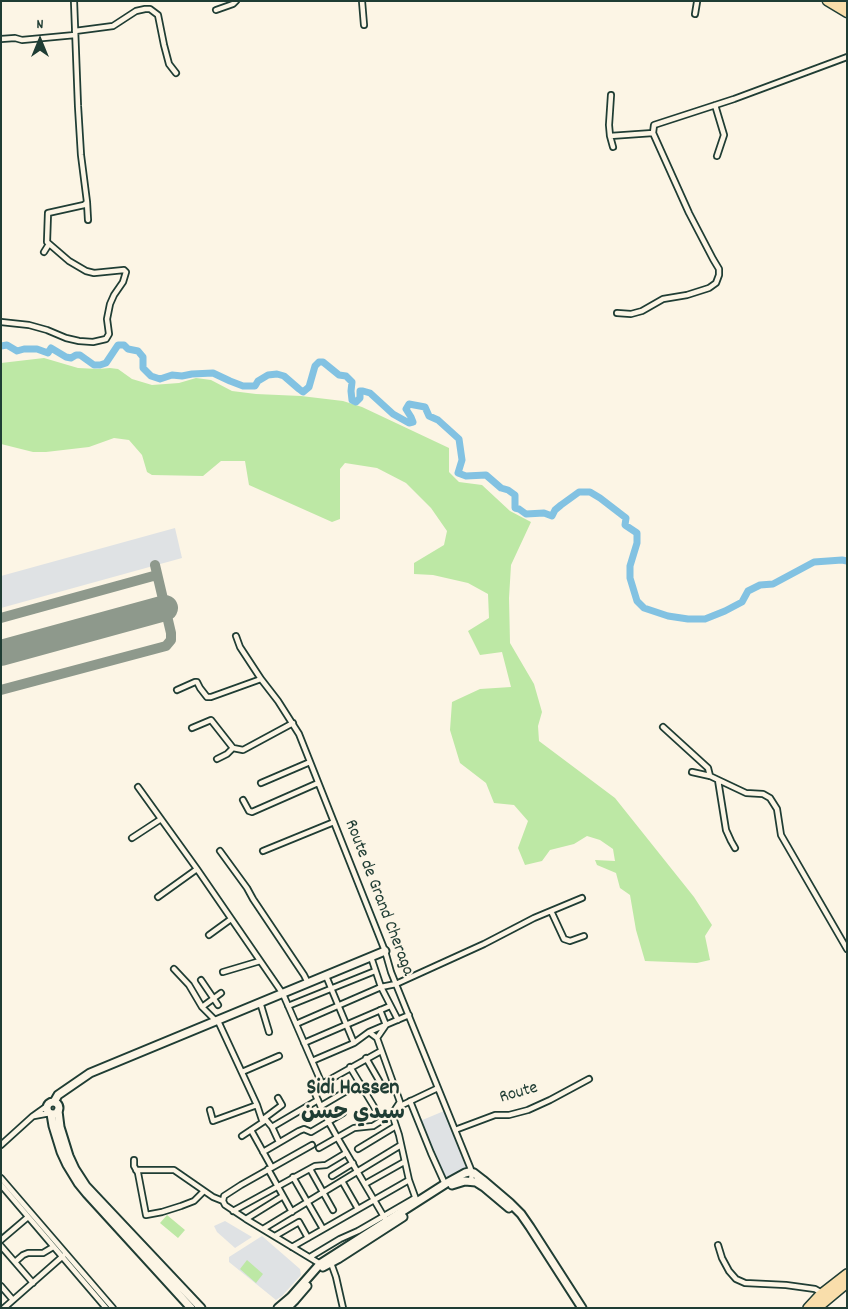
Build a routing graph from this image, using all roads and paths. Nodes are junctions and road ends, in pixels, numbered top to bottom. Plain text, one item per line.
1 (74, 1) edge
2 (236, 1) edge
3 (362, 1) edge
4 (702, 1) edge
5 (827, 1) edge
6 (838, 1) edge
7 (696, 2) edge
8 (847, 6) edge
9 (216, 10) dead end
10 (847, 13) edge
11 (695, 14) dead end
12 (364, 26) dead end
13 (75, 33) junction
14 (1, 39) edge
15 (847, 57) edge
16 (176, 73) dead end
17 (611, 94) dead end
18 (715, 105) junction
19 (653, 133) junction
20 (610, 136) junction
21 (613, 147) dead end
22 (717, 156) dead end
23 (87, 202) junction
24 (88, 220) dead end
25 (49, 244) junction
26 (44, 252) dead end
27 (617, 313) dead end
28 (1, 322) edge
29 (236, 636) dead end
30 (261, 679) junction
31 (177, 690) dead end
32 (292, 724) junction
33 (663, 727) dead end
34 (192, 728) dead end
35 (233, 748) junction
36 (218, 759) dead end
37 (310, 762) junction
38 (692, 772) dead end
39 (710, 776) junction
40 (718, 780) junction
41 (260, 783) dead end
42 (318, 783) junction
43 (138, 787) dead end
44 (243, 800) dead end
45 (161, 819) junction
46 (334, 822) junction
47 (132, 838) dead end
48 (735, 848) dead end
49 (220, 851) dead end
50 (263, 852) dead end
51 (197, 869) junction
52 (158, 897) dead end
53 (582, 898) dead end
54 (551, 911) junction
55 (231, 919) junction
56 (209, 935) dead end
57 (584, 936) dead end
58 (847, 950) edge
59 (385, 951) junction
60 (371, 956) junction
61 (260, 961) junction
62 (174, 969) dead end
63 (374, 971) junction
64 (222, 972) dead end
65 (326, 976) junction
66 (201, 980) dead end
67 (308, 983) junction
68 (396, 984) junction
69 (381, 987) junction
70 (331, 989) junction
71 (221, 993) dead end
72 (283, 994) junction
73 (213, 999) junction
74 (260, 1002) junction
75 (218, 1005) dead end
76 (339, 1005) junction
77 (288, 1006) junction
78 (390, 1006) junction
79 (202, 1007) junction
80 (380, 1010) junction
81 (409, 1015) junction
82 (398, 1020) junction
83 (217, 1021) junction
84 (296, 1024) junction
85 (346, 1024) junction
86 (386, 1025) junction
87 (269, 1032) dead end
88 (370, 1032) junction
89 (377, 1038) junction
90 (304, 1043) junction
91 (354, 1043) junction
92 (382, 1050) junction
93 (279, 1056) dead end
94 (366, 1058) junction
95 (312, 1061) junction
96 (350, 1067) junction
97 (242, 1072) junction
98 (588, 1080) dead end
99 (360, 1083) junction
100 (322, 1084) junction
101 (394, 1085) junction
102 (438, 1088) junction
103 (278, 1098) dead end
104 (318, 1100) junction
105 (410, 1101) junction
106 (257, 1105) junction
107 (321, 1106) junction
108 (396, 1108) junction
109 (53, 1109) junction
110 (210, 1110) dead end
111 (343, 1113) dead end
112 (392, 1114) junction
113 (382, 1120) junction
114 (329, 1122) junction
115 (396, 1126) junction
116 (272, 1128) junction
117 (251, 1130) junction
118 (455, 1130) junction
119 (242, 1136) dead end
120 (337, 1137) junction
121 (280, 1142) junction
122 (1, 1145) edge
123 (312, 1145) dead end
124 (401, 1145) junction
125 (320, 1148) dead end
126 (358, 1150) dead end
127 (263, 1152) junction
128 (346, 1153) junction
129 (134, 1160) dead end
130 (404, 1162) junction
131 (353, 1163) junction
132 (270, 1168) junction
133 (310, 1169) junction
134 (136, 1170) junction
135 (358, 1171) junction
136 (472, 1173) junction
137 (332, 1176) dead end
138 (293, 1177) junction
139 (1, 1178) edge
140 (409, 1180) junction
141 (342, 1181) junction
142 (471, 1181) junction
143 (365, 1184) junction
144 (445, 1184) junction
145 (1, 1185) edge
146 (277, 1186) junction
147 (204, 1192) junction
148 (322, 1193) junction
149 (283, 1196) junction
150 (374, 1200) junction
151 (416, 1200) junction
152 (222, 1201) junction
153 (307, 1202) junction
154 (358, 1209) junction
155 (333, 1210) dead end
156 (233, 1211) junction
157 (292, 1212) junction
158 (28, 1217) junction
159 (246, 1219) junction
160 (387, 1221) junction
161 (263, 1230) junction
162 (323, 1230) junction
163 (275, 1236) junction
164 (308, 1238) junction
165 (1, 1240) edge
166 (718, 1245) dead end
167 (1, 1246) edge
168 (53, 1246) junction
169 (292, 1247) junction
170 (64, 1255) junction
171 (310, 1257) junction
172 (15, 1262) junction
173 (325, 1264) junction
174 (847, 1274) edge
175 (33, 1283) junction
176 (847, 1283) edge
177 (1, 1286) edge
178 (822, 1293) junction
179 (12, 1300) junction
180 (4, 1308) edge
181 (106, 1308) edge
182 (113, 1308) edge
183 (191, 1308) edge
184 (200, 1308) edge
185 (278, 1308) edge
186 (287, 1308) edge
187 (343, 1308) edge
188 (577, 1308) edge
189 (582, 1308) edge
190 (808, 1308) edge
191 (817, 1308) edge

1 - 13 street
2 - 9 street
3 - 12 street
4 - 7 street
5 - 10 main road
6 - 8 main road
7 - 11 street
13 - 14 street
13 - 16 street
13 - 23 street
15 - 18 street
17 - 20 street
18 - 19 street
18 - 22 street
19 - 20 street
19 - 27 street
20 - 21 street
23 - 24 street
23 - 25 street
25 - 26 street
25 - 28 street
29 - 30 street, Route de Grand Cheraga
30 - 31 street
30 - 32 street, Route de Grand Cheraga
32 - 35 street
32 - 37 street, Route de Grand Cheraga
33 - 39 street
34 - 35 street
35 - 36 street
37 - 41 street
37 - 42 street, Route de Grand Cheraga
38 - 39 street
39 - 40 street
40 - 48 street
40 - 58 street
42 - 44 street
42 - 46 street, Route de Grand Cheraga
43 - 45 street
45 - 47 street
45 - 51 street
46 - 50 street
46 - 59 street, Route de Grand Cheraga
49 - 67 street
51 - 52 street
51 - 55 street
53 - 54 street
54 - 57 street
54 - 68 street
55 - 56 street
55 - 61 street
59 - 60 street
59 - 68 street, Route de Grand Cheraga
60 - 63 street
60 - 65 street
61 - 64 street
61 - 72 street
62 - 79 street
63 - 69 street
63 - 70 street
65 - 67 street
65 - 70 street
66 - 73 street
67 - 72 street
68 - 69 street
68 - 81 street, Route de Grand Cheraga
69 - 76 street
69 - 78 street
70 - 76 street
70 - 77 street
71 - 73 street
72 - 74 street
72 - 77 street
73 - 75 street
73 - 79 street
74 - 83 street
74 - 87 street
76 - 84 street
76 - 85 street
77 - 84 street
78 - 80 street
78 - 82 street
79 - 83 street
80 - 85 street
80 - 86 street
81 - 82 street
81 - 102 street, Route de Grand Cheraga
82 - 86 street
83 - 97 street
83 - 109 street
84 - 90 street
85 - 90 street
85 - 91 street
86 - 88 street
86 - 89 street
88 - 89 street
88 - 91 street
89 - 92 street
90 - 95 street
91 - 95 street
92 - 94 street
92 - 101 street
93 - 97 street
94 - 96 street
94 - 101 street
95 - 100 street
96 - 99 street
96 - 100 street
97 - 106 street
98 - 118 street, Route
99 - 107 street
99 - 113 street
100 - 104 street
101 - 108 street
102 - 105 street
102 - 118 street, Route de Grand Cheraga
103 - 106 street
104 - 107 street
104 - 116 street
105 - 108 street
105 - 144 street
106 - 110 street
107 - 114 street
108 - 112 street
109 - 122 street
109 - 183 street
109 - 184 street
111 - 114 street
112 - 113 street
112 - 115 street
113 - 120 street
114 - 120 street
114 - 121 street
115 - 124 street
115 - 126 street
116 - 117 street
116 - 121 street
117 - 119 street
117 - 127 street
118 - 136 street, Route de Grand Cheraga
120 - 125 street
120 - 128 street
121 - 127 street
123 - 132 street
124 - 130 street
124 - 135 street
127 - 132 street
128 - 131 street
128 - 133 street
129 - 134 street
130 - 140 street
130 - 143 street
131 - 135 street
131 - 137 street
132 - 146 street
132 - 152 street
133 - 138 street
133 - 148 street
134 - 147 street
134 - 147 street
135 - 141 street
135 - 143 street
136 - 142 street, Route de Grand Cheraga
136 - 144 street
136 - 189 street
138 - 146 street
138 - 153 street
139 - 170 street
140 - 150 street
140 - 151 street
141 - 148 street
141 - 154 street
142 - 160 street
142 - 188 street
143 - 150 street
144 - 151 street
145 - 158 street
146 - 149 street
146 - 156 street
147 - 152 street
148 - 153 street
148 - 155 street
149 - 157 street
149 - 159 street
150 - 154 street
150 - 160 street
151 - 160 street
152 - 156 street
153 - 157 street
153 - 162 street
154 - 162 street
156 - 159 street
157 - 161 street
158 - 165 street
158 - 168 street
159 - 161 street
160 - 171 street
160 - 173 street
160 - 173 street
161 - 163 street
162 - 164 street
163 - 164 street
163 - 169 street
164 - 169 street
166 - 178 street
167 - 172 street
168 - 170 street
168 - 172 street
169 - 171 street
170 - 175 street
170 - 181 street
170 - 182 street
171 - 173 street
172 - 175 street
173 - 185 street
173 - 186 street
173 - 187 street
174 - 178 highway
175 - 179 street
176 - 191 highway
177 - 179 street
178 - 190 highway
179 - 180 street

